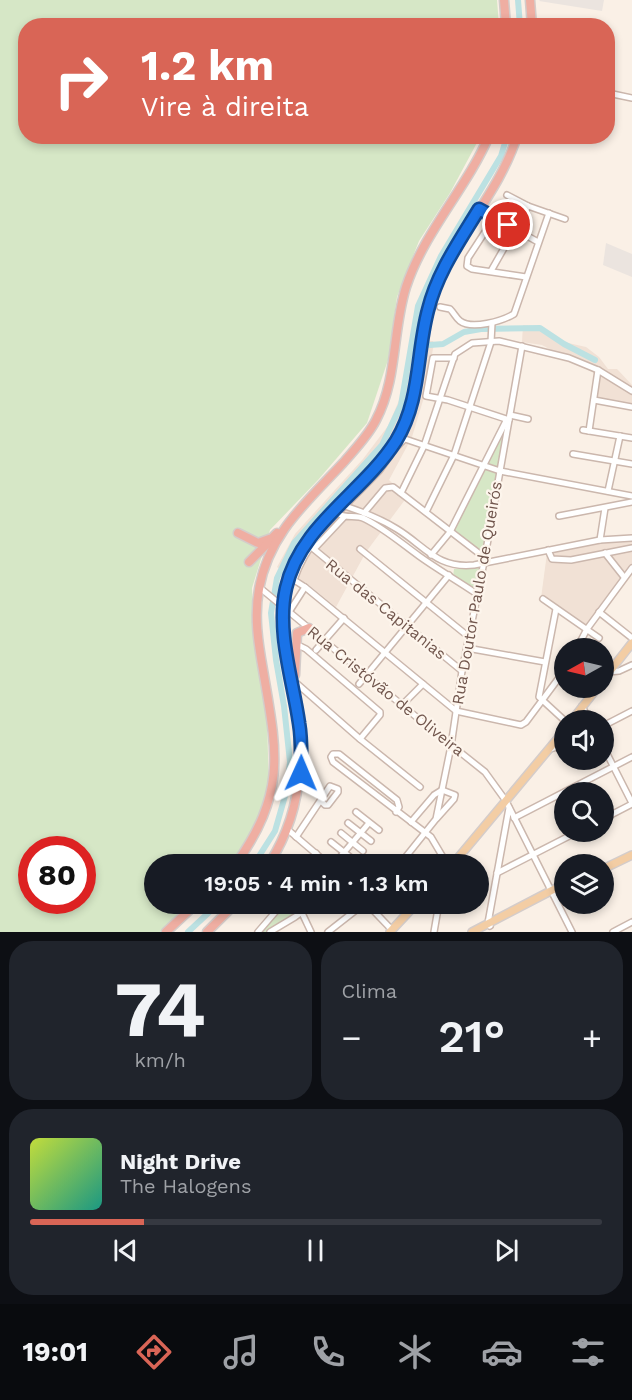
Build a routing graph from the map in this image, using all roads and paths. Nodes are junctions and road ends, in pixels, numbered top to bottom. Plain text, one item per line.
1 (504, 0) edge
2 (530, 0) edge
3 (505, 18) edge
4 (531, 18) edge
5 (615, 94) edge
6 (632, 98) edge
7 (485, 144) edge
8 (514, 144) edge
9 (507, 195) dead end
10 (528, 206) junction
11 (479, 209) junction
12 (549, 213) junction
13 (494, 218) junction
14 (565, 219) dead end
15 (516, 229) junction
16 (538, 242) junction
17 (491, 271) junction
18 (526, 277) junction
19 (440, 308) dead end
20 (492, 328) junction
21 (491, 342) junction
22 (522, 346) junction
23 (454, 358) junction
24 (598, 370) junction
25 (632, 391) edge
26 (440, 399) junction
27 (594, 400) junction
28 (470, 407) junction
29 (632, 407) edge
30 (509, 418) junction
31 (528, 419) dead end
32 (620, 435) junction
33 (632, 438) edge
34 (424, 446) junction
35 (573, 454) dead end
36 (454, 455) junction
37 (615, 461) junction
38 (632, 464) edge
39 (483, 466) junction
40 (500, 471) junction
41 (608, 491) junction
42 (401, 493) junction
43 (620, 493) junction
44 (632, 496) edge
45 (632, 502) edge
46 (345, 506) junction
47 (617, 506) junction
48 (605, 508) junction
49 (426, 512) junction
50 (364, 513) junction
51 (341, 515) junction
52 (559, 516) dead end
53 (286, 524) junction
54 (450, 532) junction
55 (238, 533) dead end
56 (272, 538) junction
57 (632, 538) edge
58 (600, 540) junction
59 (312, 548) junction
60 (632, 548) edge
61 (360, 549) dead end
62 (548, 550) junction
63 (605, 553) junction
64 (431, 555) junction
65 (484, 560) junction
66 (249, 562) dead end
67 (632, 568) edge
68 (449, 574) junction
69 (624, 577) junction
70 (305, 587) junction
71 (261, 589) junction
72 (477, 594) junction
73 (543, 599) dead end
74 (426, 602) junction
75 (283, 607) junction
76 (556, 609) junction
77 (599, 612) junction
78 (344, 618) junction
79 (299, 619) junction
80 (407, 626) junction
81 (309, 628) junction
82 (586, 629) junction
83 (299, 631) junction
84 (469, 637) junction
85 (582, 638) edge
86 (599, 638) dead end
87 (632, 638) edge
88 (325, 640) junction
89 (632, 643) edge
90 (467, 648) junction
91 (316, 651) dead end
92 (386, 653) junction
93 (295, 655) junction
94 (545, 662) junction
95 (632, 665) edge
96 (614, 666) edge
97 (462, 671) junction
98 (614, 672) edge
99 (367, 674) junction
100 (542, 679) junction
101 (295, 682) junction
102 (359, 684) dead end
103 (423, 684) junction
104 (554, 685) joint
105 (295, 696) junction
106 (589, 698) edge
107 (542, 701) junction
108 (402, 704) junction
109 (582, 706) junction
110 (579, 710) edge
111 (584, 710) edge
112 (456, 711) junction
113 (554, 711) edge
114 (632, 711) edge
115 (614, 720) edge
116 (360, 739) junction
117 (554, 744) edge
118 (451, 746) junction
119 (554, 748) edge
120 (550, 749) junction
121 (632, 757) edge
122 (614, 766) edge
123 (614, 768) edge
124 (605, 770) edge
125 (420, 787) dead end
126 (442, 790) junction
127 (321, 801) dead end
128 (508, 804) junction
129 (632, 804) edge
130 (356, 812) dead end
131 (398, 813) junction
132 (614, 813) edge
133 (514, 818) junction
134 (436, 819) junction
135 (411, 822) junction
136 (348, 823) dead end
137 (369, 823) junction
138 (287, 829) junction
139 (379, 830) dead end
140 (361, 832) junction
141 (341, 833) dead end
142 (426, 834) junction
143 (296, 837) junction
144 (371, 841) dead end
145 (331, 842) dead end
146 (353, 842) junction
147 (558, 842) edge
148 (363, 851) dead end
149 (344, 852) junction
150 (316, 853) edge
151 (632, 853) edge
152 (242, 854) edge
153 (274, 854) edge
154 (346, 854) edge
155 (409, 854) edge
156 (442, 854) edge
157 (462, 854) edge
158 (533, 855) junction
159 (614, 862) edge
160 (497, 873) junction
161 (553, 893) junction
162 (185, 914) edge
163 (225, 914) edge
164 (273, 914) edge
165 (300, 914) edge
166 (302, 914) edge
167 (352, 914) edge
168 (376, 914) edge
169 (407, 914) edge
170 (437, 914) edge
171 (632, 922) edge
172 (489, 925) junction
173 (391, 931) edge
174 (166, 932) edge
175 (207, 932) edge
176 (258, 932) edge
177 (270, 932) edge
178 (311, 932) edge
179 (328, 932) edge
180 (434, 932) edge
181 (472, 932) edge
182 (479, 932) edge
183 (572, 932) edge
184 (613, 932) edge

1 - 3 highway
2 - 4 highway
5 - 6 street
7 - 53 highway
8 - 11 highway
9 - 10 street
10 - 12 street
10 - 15 street
11 - 13 street
11 - 75 highway
12 - 14 street
12 - 16 street
13 - 15 street
13 - 17 street
15 - 16 street
15 - 17 street
16 - 18 street
17 - 18 street
18 - 20 street
19 - 20 street
20 - 21 street
21 - 22 street
21 - 23 street
21 - 28 street
22 - 24 street
22 - 30 street, Rua Doutor Paulo de Queirós
23 - 26 street
23 - 26 street
24 - 25 street
24 - 27 street
26 - 28 street
26 - 34 street
27 - 29 street
27 - 32 street
28 - 30 street
28 - 36 street
30 - 31 street
30 - 39 street
30 - 40 street, Rua Doutor Paulo de Queirós
32 - 33 street
32 - 37 street
34 - 36 street
34 - 42 street
34 - 46 street
35 - 37 street
36 - 39 street
36 - 49 street
37 - 38 street
37 - 41 street
39 - 40 street
39 - 54 street
40 - 41 street
40 - 65 street, Rua Doutor Paulo de Queirós
41 - 43 street
42 - 49 street
42 - 50 street
43 - 44 street
43 - 47 street
45 - 47 street
46 - 50 street
46 - 51 street
47 - 48 street
48 - 52 street
48 - 58 street
49 - 54 street
50 - 64 street
51 - 59 street
51 - 68 street
53 - 56 highway
53 - 71 highway
54 - 64 street
54 - 65 street
55 - 56 highway
56 - 66 highway
57 - 58 street
58 - 62 street
59 - 70 street
59 - 80 street, Rua das Capitanias
60 - 63 street
61 - 74 street
62 - 63 street
62 - 65 street
63 - 69 street
64 - 65 street
65 - 72 street, Rua Doutor Paulo de Queirós
67 - 69 street
68 - 72 street
68 - 74 street
69 - 77 street
70 - 75 street
70 - 78 street
71 - 75 street, Rua Cristóvão de Oliveira
71 - 152 highway
72 - 84 street, Rua Doutor Paulo de Queirós
73 - 76 street
74 - 80 street
74 - 84 street
75 - 79 street, Rua Cristóvão de Oliveira
75 - 105 highway
76 - 82 street
76 - 94 street
77 - 82 street
77 - 87 street
78 - 88 street
78 - 92 street
79 - 81 street, Rua Cristóvão de Oliveira
79 - 83 highway
80 - 92 street
80 - 97 street, Rua das Capitanias
81 - 83 highway
81 - 88 street, Rua Cristóvão de Oliveira
82 - 85 street
82 - 86 street
83 - 93 highway
84 - 90 street, Rua Doutor Paulo de Queirós
88 - 91 street
88 - 99 street, Rua Cristóvão de Oliveira
89 - 96 main road
90 - 94 street
90 - 97 street, Rua Doutor Paulo de Queirós
92 - 99 street
92 - 103 street
93 - 101 highway
93 - 116 street
94 - 100 street
95 - 98 street
97 - 112 street, Rua Doutor Paulo de Queirós
99 - 102 street
99 - 108 street, Rua Cristóvão de Oliveira
100 - 104 street
100 - 107 street
101 - 105 highway
101 - 116 street
103 - 108 street
103 - 112 street
104 - 107 street
105 - 138 highway
106 - 109 main road
107 - 112 street
107 - 113 street
108 - 118 street, Rua Cristóvão de Oliveira
109 - 110 main road
109 - 111 street
112 - 118 street, Rua Doutor Paulo de Queirós
114 - 115 street
116 - 125 street
117 - 120 main road
118 - 126 street, Rua Doutor Paulo de Queirós
118 - 128 street, Rua Cristóvão de Oliveira
119 - 120 street
120 - 128 main road
121 - 122 street
123 - 129 street
124 - 133 street
126 - 134 street, Rua Doutor Paulo de Queirós
126 - 134 street
126 - 135 street
127 - 143 street
128 - 133 street, Rua Cristóvão de Oliveira
128 - 157 main road
128 - 160 street
129 - 132 street
130 - 137 street
131 - 131 street
131 - 135 street
133 - 158 street, Rua Cristóvão de Oliveira
134 - 142 street, Rua Doutor Paulo de Queirós
135 - 142 street
136 - 140 street
137 - 139 street
137 - 140 street
138 - 143 street
138 - 153 highway
140 - 144 street
140 - 146 street
141 - 146 street
142 - 155 street, Rua Doutor Paulo de Queirós
142 - 156 street
143 - 150 street
145 - 149 street
146 - 148 street
146 - 149 street
147 - 158 street
149 - 154 street
151 - 159 main road
158 - 160 street
158 - 161 street, Rua Cristóvão de Oliveira
160 - 172 street
161 - 172 main road
161 - 183 street, Rua Cristóvão de Oliveira
162 - 174 highway
163 - 175 highway
164 - 176 street
165 - 177 street
166 - 178 street
167 - 179 street
168 - 173 street
169 - 173 main road
170 - 180 street
171 - 184 street
172 - 181 main road
172 - 182 main road

